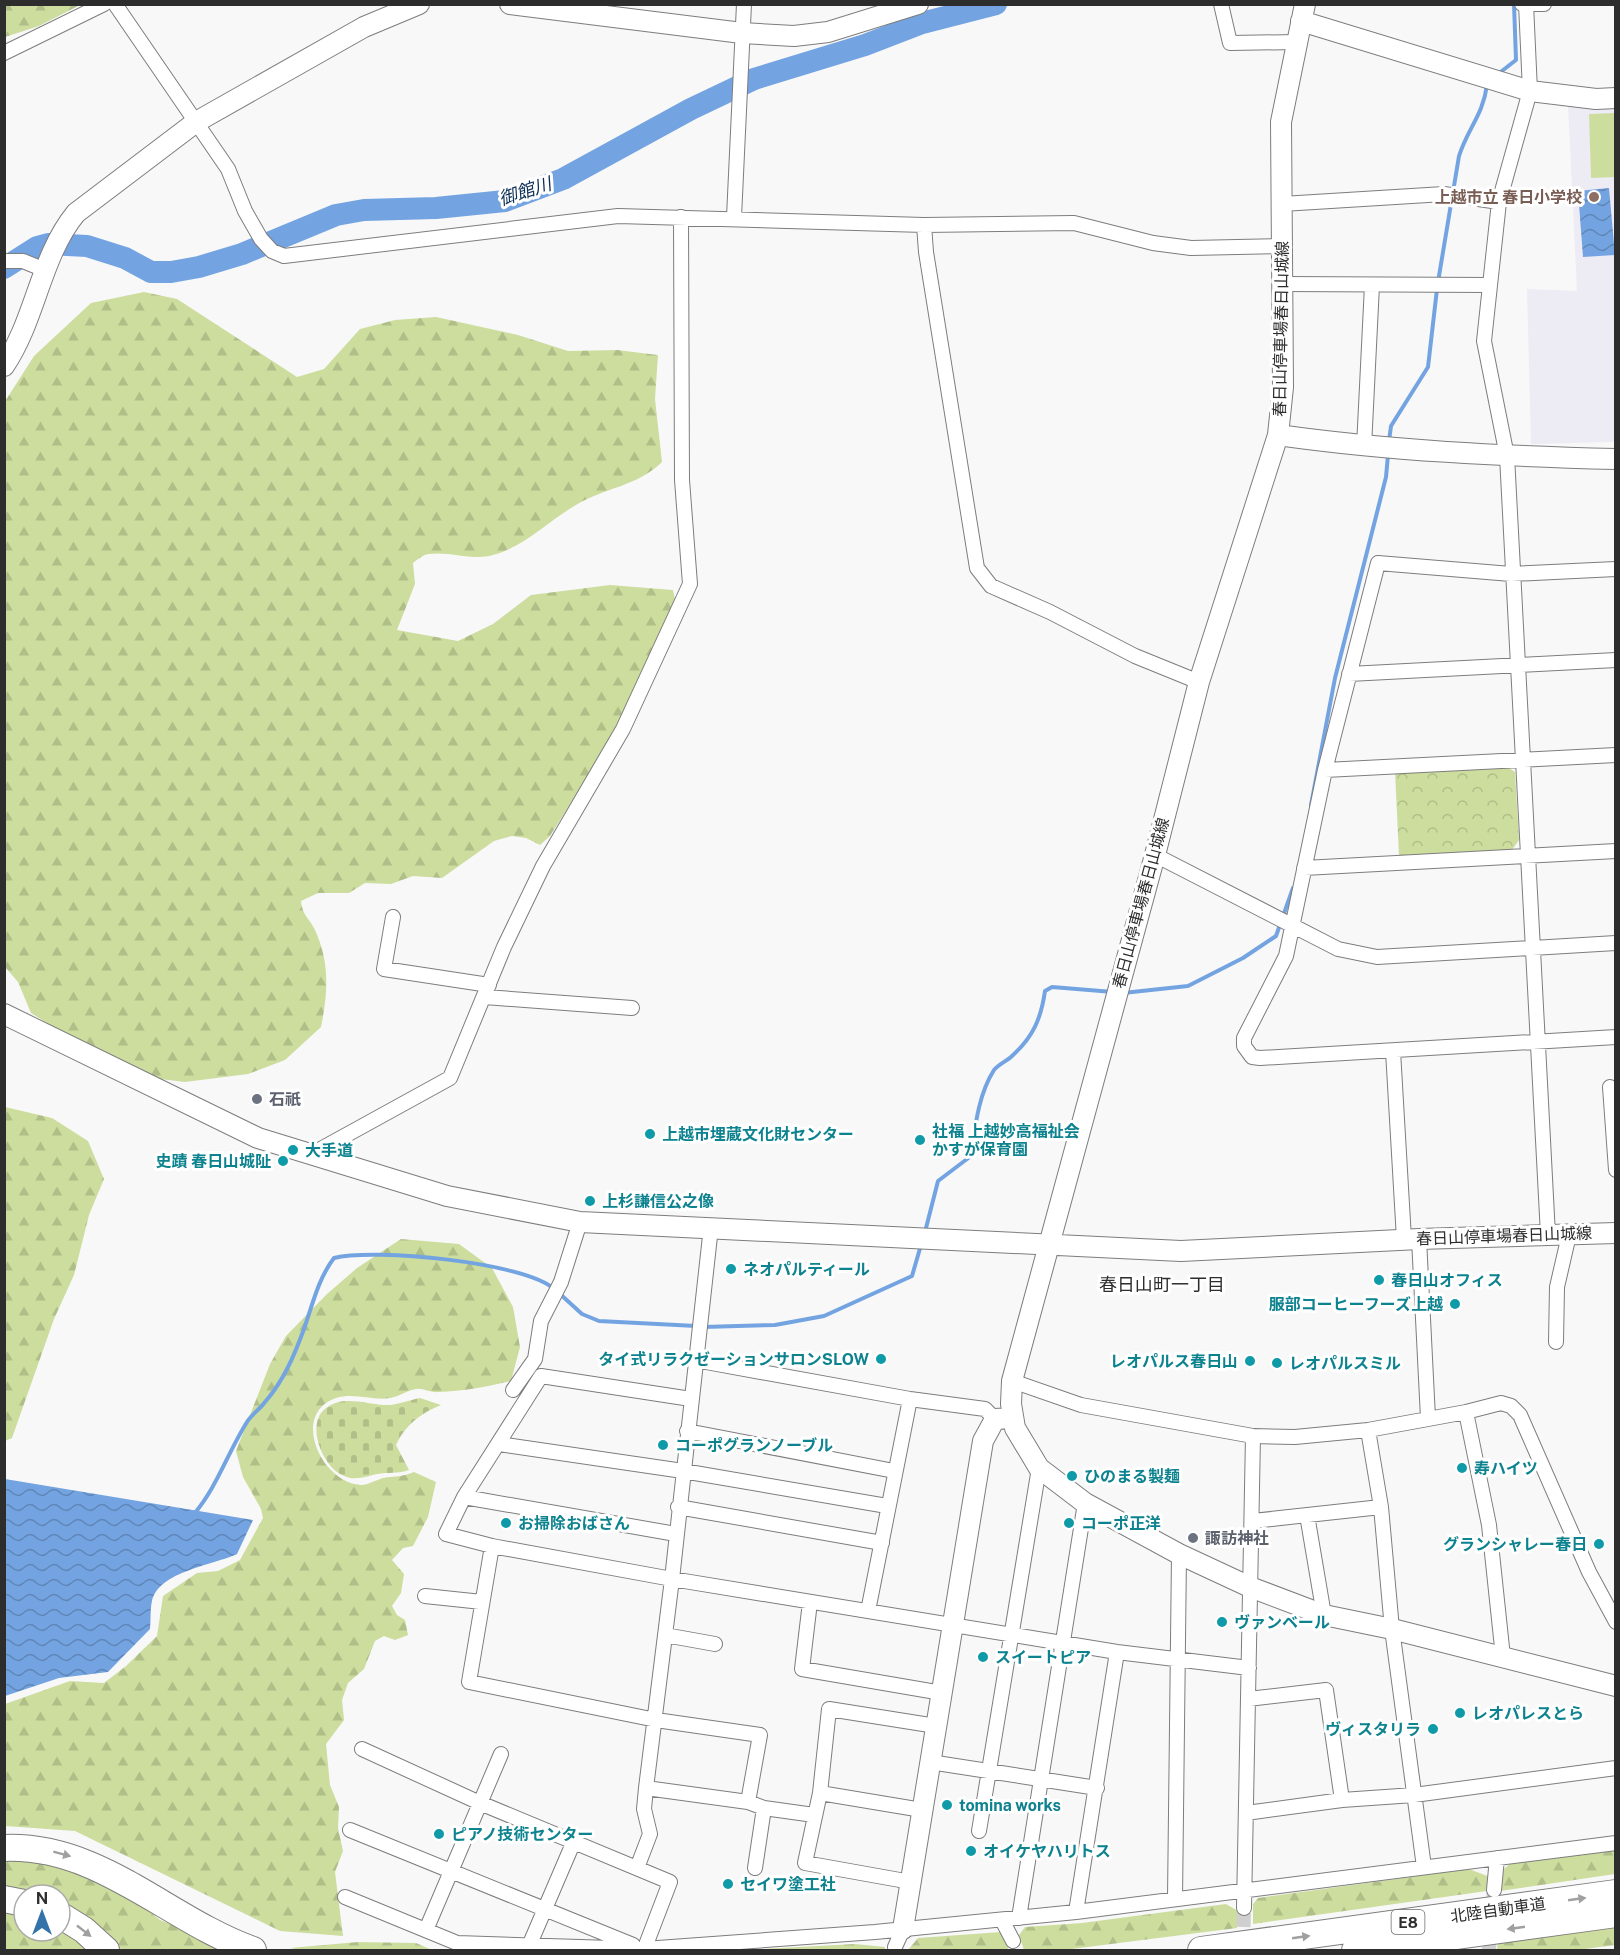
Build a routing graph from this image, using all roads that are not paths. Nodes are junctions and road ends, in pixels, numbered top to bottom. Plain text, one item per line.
1 (104, 4) edge
2 (115, 4) edge
3 (510, 4) edge
4 (744, 4) edge
5 (918, 4) edge
6 (1221, 4) edge
7 (1544, 4) edge
8 (1524, 5) edge
9 (407, 6) edge
10 (1303, 13) edge
11 (742, 33) junction
12 (1297, 42) junction
13 (4, 53) edge
14 (1530, 91) junction
15 (1616, 98) edge
16 (196, 122) junction
17 (1499, 202) junction
18 (1282, 204) junction
19 (681, 217) junction
20 (734, 217) junction
21 (924, 225) junction
22 (1282, 246) junction
23 (4, 261) edge
24 (45, 270) junction
25 (1283, 284) junction
26 (1372, 285) junction
27 (1489, 285) junction
28 (4, 366) edge
29 (1278, 435) junction
30 (1364, 447) junction
31 (1507, 456) junction
32 (1616, 459) edge
33 (1616, 569) edge
34 (1511, 574) junction
35 (1616, 660) edge
36 (1516, 666) junction
37 (1349, 674) junction
38 (1198, 682) junction
39 (1616, 754) edge
40 (1522, 760) junction
41 (1325, 770) junction
42 (1616, 851) edge
43 (1155, 855) junction
44 (1527, 856) junction
45 (1304, 868) junction
46 (393, 917) dead end
47 (1293, 926) junction
48 (1616, 943) edge
49 (1533, 948) junction
50 (487, 991) junction
51 (632, 1008) dead end
52 (4, 1014) edge
53 (1616, 1037) edge
54 (1539, 1041) junction
55 (1393, 1051) junction
56 (1610, 1087) dead end
57 (1615, 1130) edge
58 (310, 1155) junction
59 (1616, 1170) edge
60 (580, 1222) junction
61 (711, 1227) junction
62 (1616, 1233) edge
63 (1548, 1235) junction
64 (1569, 1235) junction
65 (1412, 1239) junction
66 (1048, 1245) junction
67 (1556, 1342) dead end
68 (695, 1360) junction
69 (1012, 1382) junction
70 (513, 1390) dead end
71 (691, 1399) junction
72 (910, 1399) junction
73 (1466, 1412) junction
74 (1428, 1418) junction
75 (1004, 1419) junction
76 (1368, 1430) junction
77 (687, 1431) junction
78 (1253, 1436) junction
79 (499, 1444) junction
80 (1039, 1468) junction
81 (683, 1471) junction
82 (894, 1471) junction
83 (464, 1497) junction
84 (1085, 1503) junction
85 (887, 1506) junction
86 (678, 1507) junction
87 (1381, 1507) junction
88 (1307, 1515) junction
89 (1253, 1521) junction
90 (676, 1534) junction
91 (882, 1543) junction
92 (492, 1546) junction
93 (1179, 1554) junction
94 (672, 1579) junction
95 (1250, 1587) junction
96 (425, 1596) dead end
97 (482, 1602) junction
98 (810, 1602) junction
99 (868, 1611) junction
100 (1324, 1615) junction
101 (1616, 1622) edge
102 (953, 1624) junction
103 (1392, 1629) junction
104 (1011, 1634) junction
105 (665, 1635) junction
106 (1064, 1642) junction
107 (715, 1644) dead end
108 (1117, 1652) junction
109 (1503, 1657) junction
110 (1178, 1661) junction
111 (1249, 1668) junction
112 (1616, 1686) edge
113 (942, 1693) junction
114 (1248, 1699) junction
115 (656, 1720) junction
116 (936, 1726) junction
117 (362, 1749) dead end
118 (501, 1754) dead end
119 (930, 1762) junction
120 (1616, 1768) edge
121 (990, 1771) junction
122 (1041, 1780) junction
123 (646, 1788) junction
124 (1097, 1788) junction
125 (820, 1793) junction
126 (1414, 1796) junction
127 (1342, 1800) junction
128 (748, 1802) junction
129 (480, 1803) junction
130 (764, 1808) junction
131 (922, 1810) junction
132 (1246, 1813) junction
133 (814, 1815) junction
134 (350, 1830) dead end
135 (979, 1831) dead end
136 (574, 1841) junction
137 (1616, 1843) edge
138 (4, 1848) edge
139 (1497, 1858) junction
140 (1424, 1867) junction
141 (637, 1868) junction
142 (755, 1868) dead end
143 (450, 1871) junction
144 (911, 1882) junction
145 (1244, 1890) junction
146 (1494, 1890) tunnel mouth
147 (1616, 1893) edge
148 (345, 1897) dead end
149 (1175, 1899) junction
150 (1244, 1908) tunnel mouth
151 (544, 1909) junction
152 (1076, 1912) junction
153 (1616, 1914) edge
154 (1019, 1918) junction
155 (1002, 1920) junction
156 (72, 1922) edge
157 (426, 1930) junction
158 (899, 1938) junction
159 (1013, 1941) dead end
160 (529, 1946) junction
161 (470, 1947) edge
162 (106, 1950) edge
163 (253, 1950) edge
164 (644, 1950) edge
165 (1201, 1950) edge
166 (1355, 1950) edge

1 - 13 street
2 - 16 street
3 - 11 street
4 - 11 street
5 - 11 street
6 - 12 street
7 - 8 street
8 - 14 street
9 - 16 street
10 - 12 street, 春日山停車場春日山城線
10 - 14 street
11 - 20 street
12 - 18 street, 春日山停車場春日山城線
14 - 15 street
14 - 17 street
16 - 19 street
16 - 24 street
17 - 18 street
17 - 27 street
18 - 22 street, 春日山停車場春日山城線
19 - 20 street
19 - 50 street
20 - 21 street
21 - 22 street
21 - 38 street
22 - 25 street, 春日山停車場春日山城線
23 - 24 street
24 - 28 street
25 - 26 street
25 - 29 street, 春日山停車場春日山城線
26 - 27 street
26 - 30 street
27 - 31 street
29 - 30 street
29 - 38 street, 春日山停車場春日山城線
30 - 31 street
31 - 32 street
31 - 34 street
33 - 34 street
34 - 36 street
34 - 37 street
35 - 36 street
36 - 37 street
36 - 40 street
37 - 41 street
38 - 43 street, 春日山停車場春日山城線
39 - 40 street
40 - 41 street
40 - 44 street
41 - 45 street
42 - 44 street
43 - 47 street
43 - 66 street, 春日山停車場春日山城線
44 - 45 street
44 - 49 street
45 - 47 street
46 - 50 street
47 - 49 street
47 - 55 street
48 - 49 street
49 - 54 street
50 - 51 street
50 - 58 street
52 - 58 street
53 - 54 street
54 - 55 street
54 - 63 street
55 - 65 street
56 - 57 street
57 - 59 street
58 - 60 street
60 - 61 street
60 - 70 street
61 - 66 street
61 - 68 street
62 - 64 street, 春日山停車場春日山城線
63 - 64 street, 春日山停車場春日山城線
63 - 65 street, 春日山停車場春日山城線
64 - 67 street
65 - 66 street, 春日山停車場春日山城線
65 - 74 street
66 - 69 street
68 - 71 street
68 - 72 street
69 - 75 street
69 - 78 street
71 - 77 street
71 - 79 street
72 - 75 street
72 - 82 street
73 - 74 street
73 - 101 street
73 - 109 street
74 - 76 street
75 - 80 street
75 - 102 street
76 - 78 street
76 - 87 street
77 - 81 street
77 - 82 street
78 - 89 street
79 - 81 street
79 - 83 street
80 - 84 street
80 - 104 street
81 - 85 street
81 - 86 street
82 - 85 street
83 - 90 street
83 - 92 street
84 - 93 street
84 - 106 street
85 - 91 street
86 - 90 street
86 - 91 street
87 - 88 street
87 - 103 street
88 - 89 street
88 - 100 street
89 - 95 street
90 - 94 street
91 - 99 street
92 - 94 street
92 - 97 street
93 - 95 street
93 - 110 street
94 - 98 street
94 - 105 street
95 - 100 street
95 - 111 street
96 - 97 street
97 - 115 street
98 - 99 street
98 - 113 street
99 - 102 street
100 - 103 street
102 - 104 street
102 - 113 street
103 - 109 street
103 - 126 street
104 - 106 street
104 - 121 street
105 - 107 street
105 - 115 street
106 - 108 street
106 - 122 street
108 - 110 street
108 - 124 street
109 - 112 street
110 - 111 street
110 - 149 street
111 - 114 street
113 - 116 street
114 - 127 street
114 - 132 street
115 - 123 street
115 - 128 street
116 - 119 street
116 - 125 street
117 - 129 street
118 - 129 street
119 - 121 street
119 - 131 street
120 - 126 street
121 - 122 street
121 - 135 street
122 - 124 street
122 - 154 street
123 - 128 street
123 - 141 street
124 - 152 street
125 - 131 street
125 - 133 street
126 - 127 street
126 - 140 street
127 - 132 street
128 - 130 street
129 - 136 street
129 - 143 street
130 - 133 street
130 - 142 street
131 - 144 street
132 - 145 street
133 - 144 street
134 - 143 street
136 - 141 street
136 - 151 street
137 - 139 street
138 -> 163 highway
139 - 140 street
139 - 146 street
140 - 145 street
141 - 164 street
143 - 151 street
143 - 157 street
144 - 158 street
145 - 149 street
145 - 150 street
165 -> 147 highway, 北陸自動車道 / E8
148 - 157 street
149 - 152 street
151 - 160 street
151 - 164 street
152 - 154 street
153 -> 166 highway, 北陸自動車道 / E8
154 - 155 street
155 - 158 street
155 - 159 street
156 -> 162 highway
157 - 161 street
158 - 164 street
160 - 161 street
160 - 164 street

